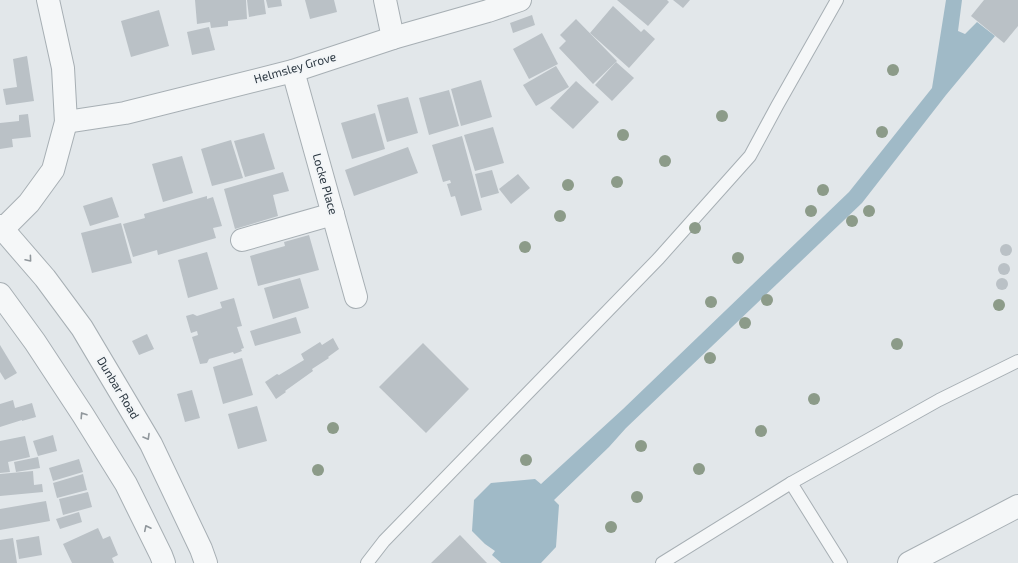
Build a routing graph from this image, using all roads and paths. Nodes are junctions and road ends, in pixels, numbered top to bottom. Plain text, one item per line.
1 (48, 0) edge
2 (385, 0) edge
3 (520, 0) edge
4 (837, 0) edge
5 (393, 38) junction
6 (293, 71) junction
7 (66, 122) junction
8 (333, 214) junction
9 (1, 229) edge
10 (242, 240) dead end
11 (0, 294) edge
12 (356, 297) dead end
13 (1018, 361) edge
14 (792, 483) junction
15 (1018, 506) edge
16 (164, 563) edge
17 (206, 563) edge
18 (367, 563) edge
19 (662, 563) edge
20 (841, 563) edge
21 (909, 563) edge

1 - 7 street, Dunbar Road
2 - 5 street
3 - 5 street, Helmsley Grove
4 - 18 lane
5 - 6 street, Helmsley Grove
6 - 7 street, Helmsley Grove
6 - 8 street, Locke Place
7 - 9 street, Dunbar Road
8 - 10 street
8 - 12 street, Locke Place
9 -> 17 street, Dunbar Road
16 -> 11 street
13 - 14 lane
14 - 19 lane
14 - 20 lane
15 - 21 street

